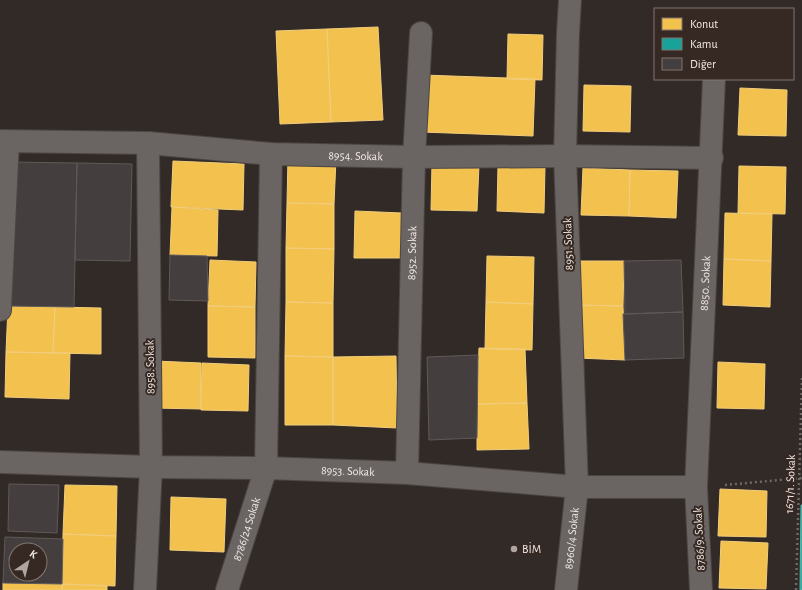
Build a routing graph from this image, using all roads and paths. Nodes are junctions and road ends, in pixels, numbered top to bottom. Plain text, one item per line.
1 (570, 0) edge
2 (421, 33) dead end
3 (714, 80) edge
4 (4, 142) edge
5 (148, 143) junction
6 (271, 154) junction
7 (565, 156) junction
8 (414, 157) junction
9 (712, 158) junction
10 (0, 310) edge
11 (802, 378) edge
12 (0, 462) edge
13 (151, 468) junction
14 (266, 468) junction
15 (407, 473) junction
16 (801, 478) edge
17 (577, 487) junction
18 (696, 487) junction
19 (145, 590) edge
20 (227, 590) edge
21 (566, 590) edge
22 (701, 590) edge
23 (796, 590) edge

1 - 7 street, 8951. Sokak
2 - 8 street, 8952. Sokak
3 - 9 street, 8850. Sokak
4 - 5 street, 8954. Sokak
4 - 10 street
5 - 6 street, 8954. Sokak
5 - 13 street, 8958. Sokak
6 - 8 street, 8954. Sokak
6 - 14 street, 8786/24 Sokak
7 - 8 street, 8954. Sokak
7 - 9 street, 8954. Sokak
7 - 17 street, 8951. Sokak
8 - 15 street, 8952. Sokak
9 - 18 street, 8850. Sokak
11 - 16 path, 1671/1. Sokak
12 - 13 street, 8953. Sokak
13 - 14 street, 8953. Sokak
13 - 19 street, 8958. Sokak
14 - 15 street, 8953. Sokak
14 - 20 street, 8786/24 Sokak
15 - 17 street, 8953. Sokak
16 - 18 path
16 - 23 path, 1671/1. Sokak
17 - 18 street, 8953. Sokak
17 - 21 street, 8960/4 Sokak
18 - 22 street, 8786/9. Sokak

